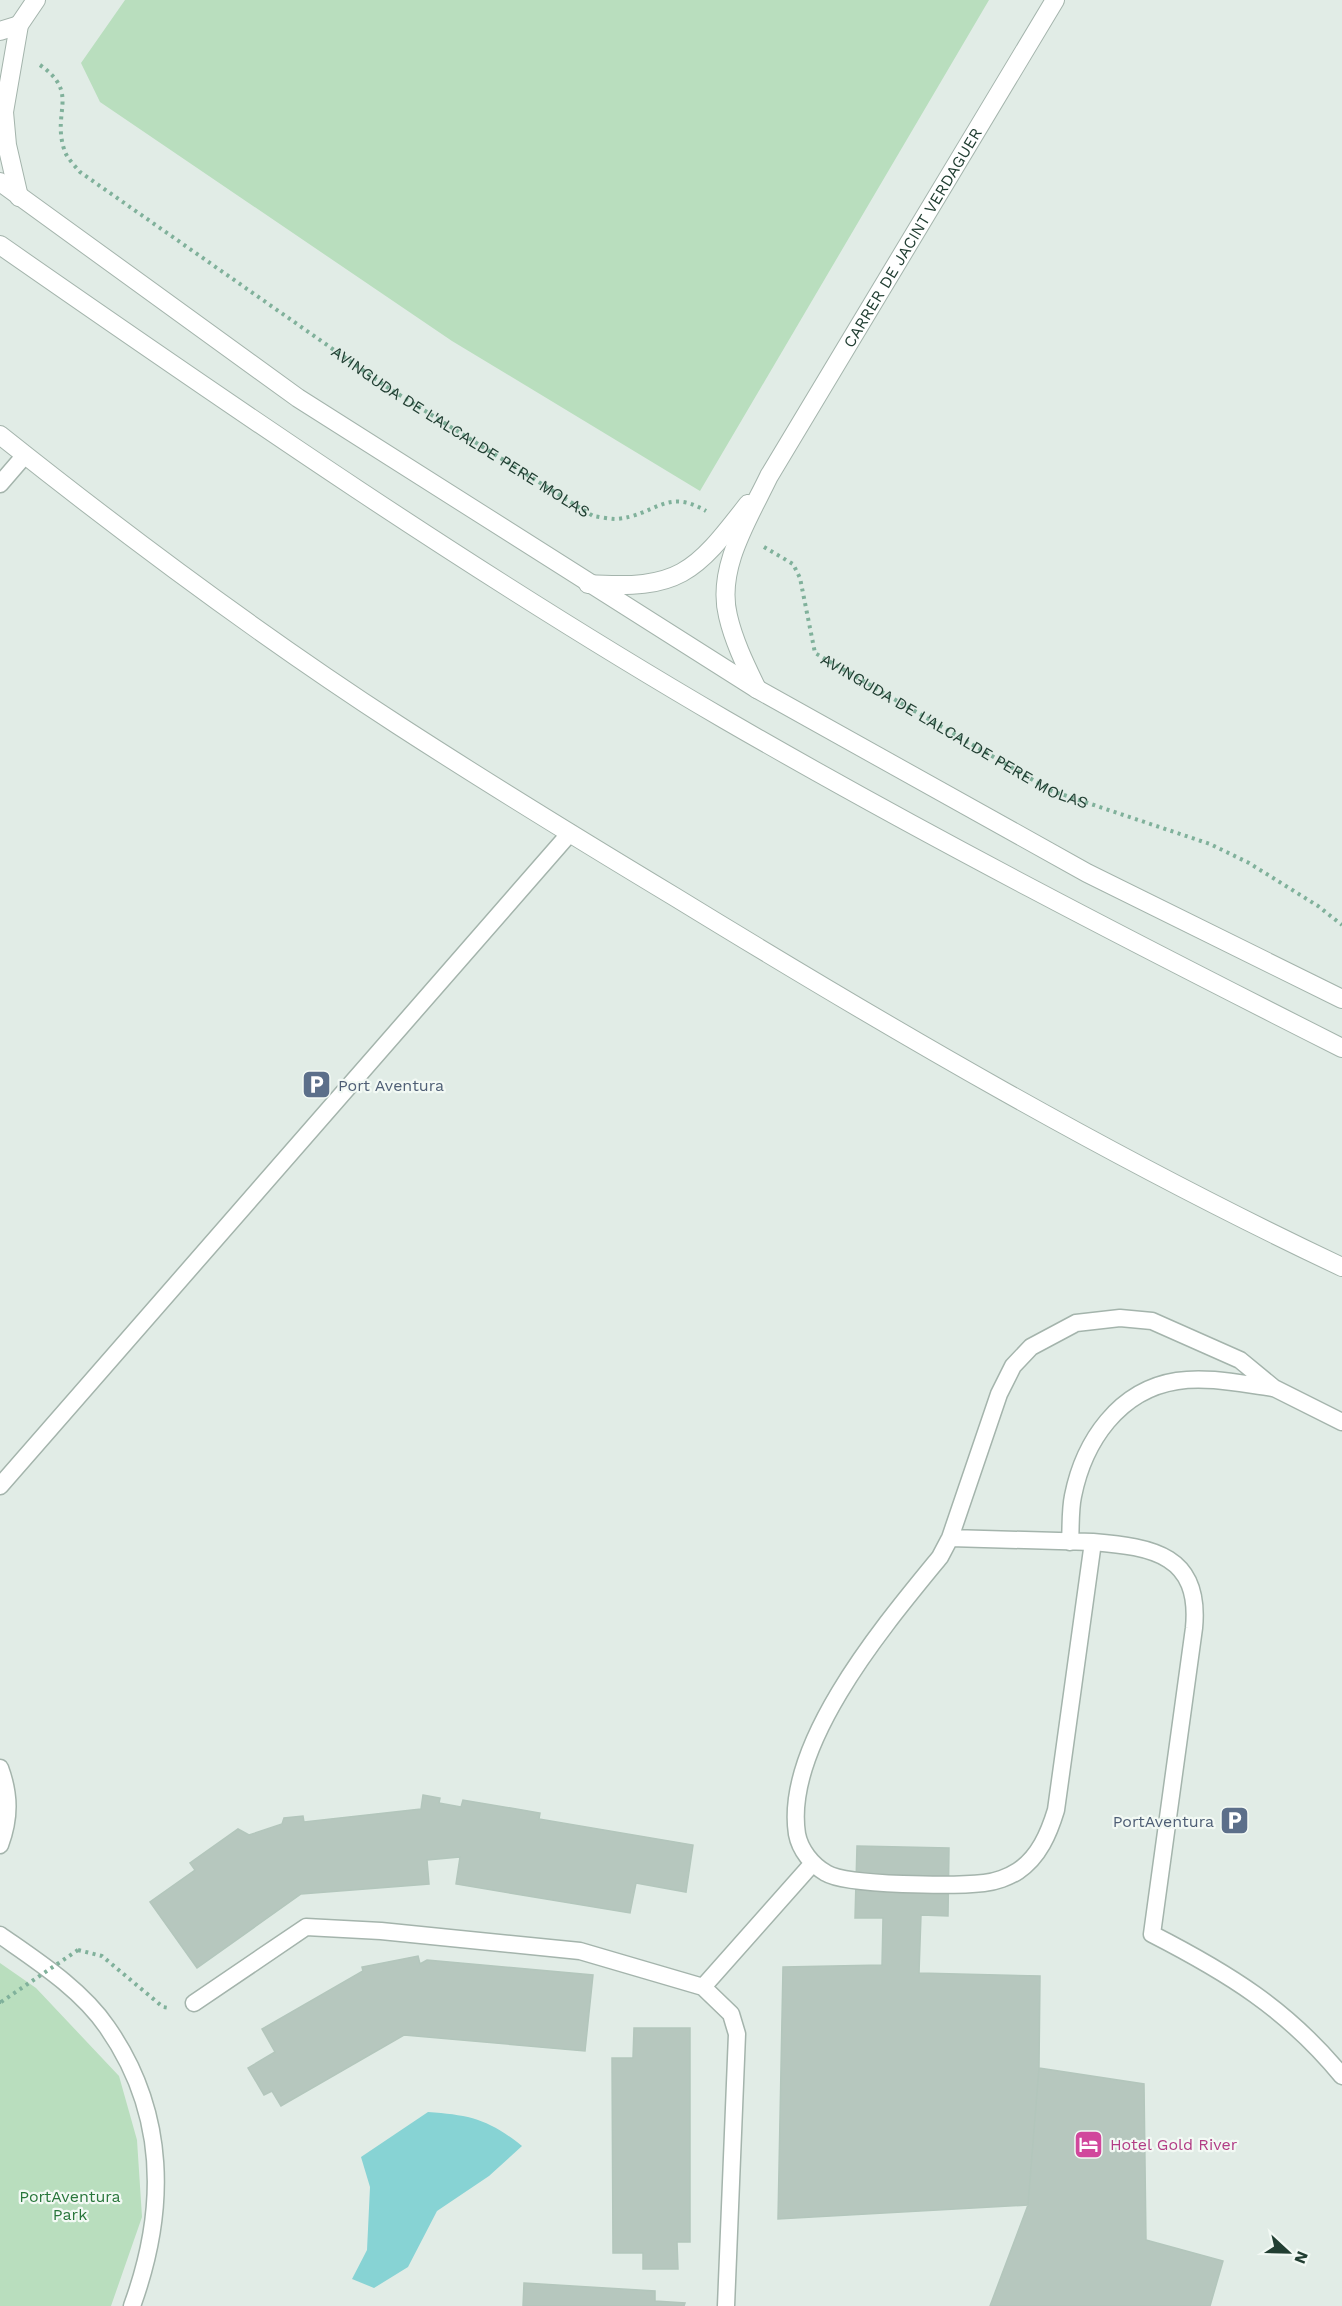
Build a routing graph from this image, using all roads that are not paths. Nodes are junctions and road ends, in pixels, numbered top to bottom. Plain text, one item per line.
1 (36, 0) edge
2 (1055, 0) edge
3 (19, 25) junction
4 (0, 31) edge
5 (0, 182) edge
6 (19, 197) junction
7 (0, 245) edge
8 (0, 435) edge
9 (26, 456) junction
10 (0, 484) edge
11 (736, 530) junction
12 (588, 584) junction
13 (757, 689) junction
14 (570, 833) junction
15 (1342, 999) edge
16 (1342, 1048) edge
17 (1342, 1266) edge
18 (1274, 1388) junction
19 (1342, 1422) edge
20 (0, 1486) edge
21 (950, 1538) junction
22 (1070, 1542) junction
23 (1093, 1542) junction
24 (0, 1768) edge
25 (0, 1845) edge
26 (813, 1863) junction
27 (0, 1935) edge
28 (703, 1987) junction
29 (194, 2003) road end
30 (1342, 2076) edge
31 (132, 2306) edge
32 (726, 2306) edge

1 - 3 street
2 - 11 street, CARRER DE JACINT VERDAGUER
3 - 4 street
3 - 6 street
5 - 6 street
6 - 12 street
7 - 16 street
8 - 9 street
9 - 10 lane
9 - 14 street
11 - 12 street, CARRER DE JACINT VERDAGUER
11 - 13 street, CARRER DE JACINT VERDAGUER
12 - 13 street
13 - 15 street
14 - 17 street
14 - 20 lane
18 - 19 lane
18 - 21 lane
18 - 22 lane
21 - 22 lane
21 - 26 lane
22 - 23 lane
23 - 26 lane
23 - 30 lane
24 - 25 lane
26 - 28 lane
27 - 31 lane
28 - 29 lane
28 - 32 lane

